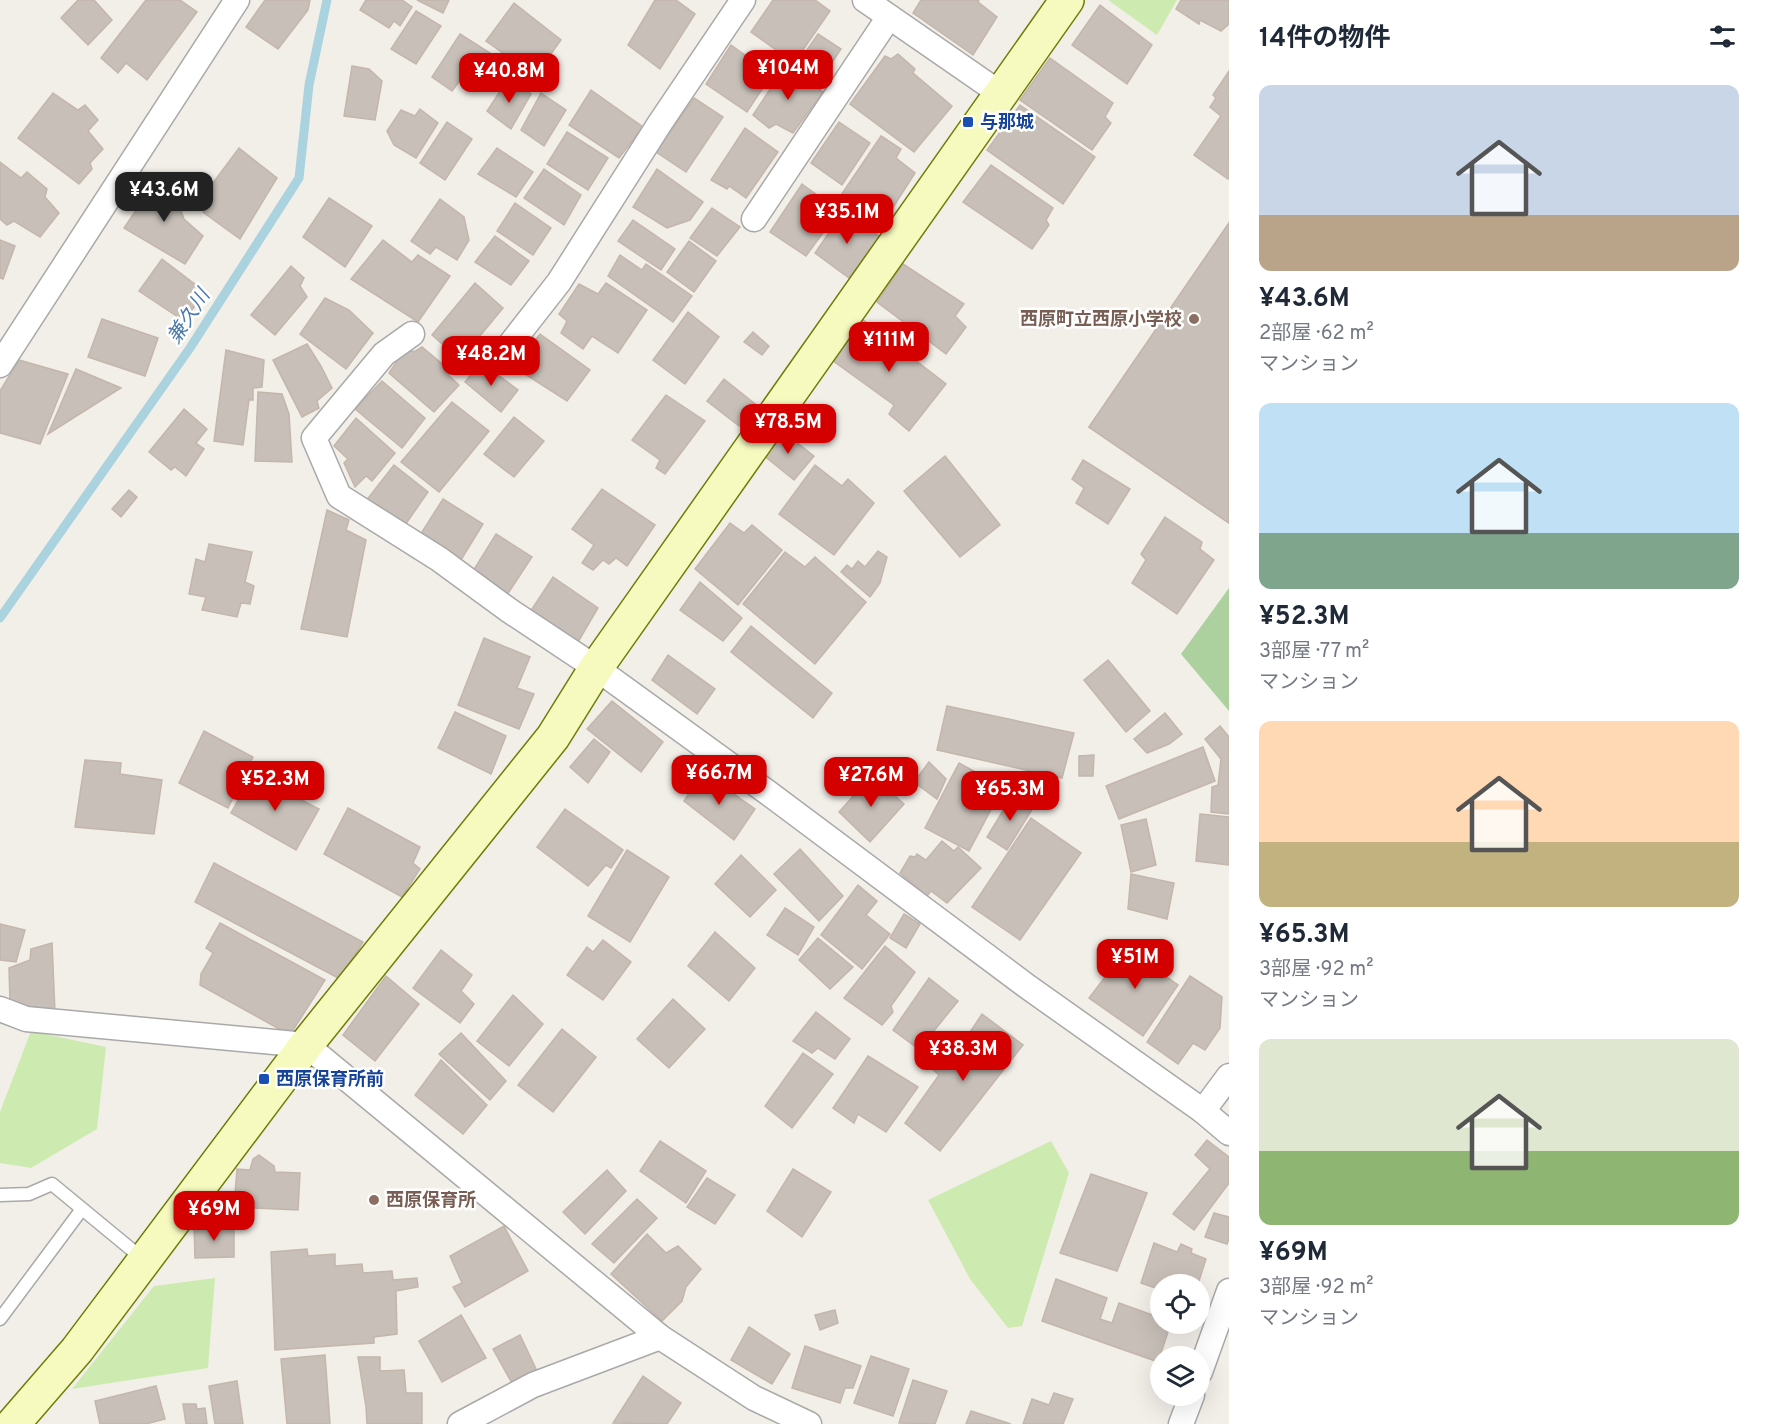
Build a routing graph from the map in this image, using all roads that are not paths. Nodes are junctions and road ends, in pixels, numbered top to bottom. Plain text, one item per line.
1 (237, 0) edge
2 (743, 0) edge
3 (865, 0) edge
4 (1067, 0) edge
5 (889, 17) junction
6 (1000, 94) junction
7 (754, 219) dead end
8 (412, 334) dead end
9 (498, 360) dead end
10 (0, 365) edge
11 (596, 668) junction
12 (0, 1009) edge
13 (306, 1045) junction
14 (1229, 1076) edge
15 (1203, 1111) junction
16 (1229, 1133) edge
17 (0, 1195) edge
18 (82, 1209) junction
19 (144, 1260) junction
20 (1229, 1291) edge
21 (0, 1319) edge
22 (660, 1337) junction
23 (1209, 1346) edge
24 (1188, 1406) edge
25 (13, 1424) edge
26 (460, 1424) edge
27 (809, 1424) edge
28 (1181, 1424) edge

1 - 10 street
2 - 9 street
3 - 5 street
4 - 6 street
5 - 6 street
5 - 7 street
6 - 11 street
8 - 11 street
11 - 13 street
11 - 15 street
12 - 13 street
13 - 19 street
13 - 22 street
14 - 15 street
15 - 16 street
17 - 18 lane
18 - 19 lane
18 - 21 lane
19 - 25 street
20 - 23 street
22 - 26 street
22 - 27 street
24 - 28 street

